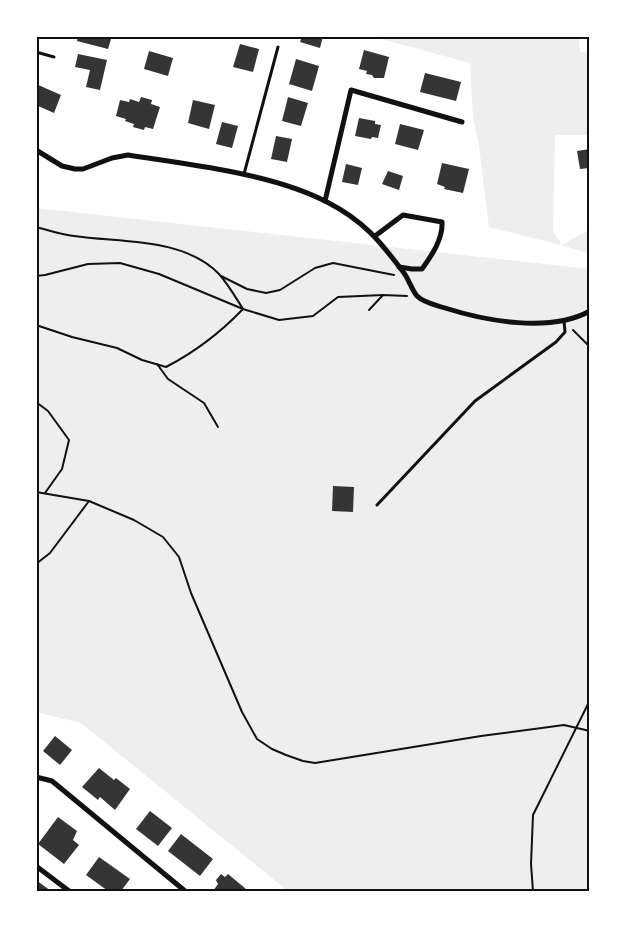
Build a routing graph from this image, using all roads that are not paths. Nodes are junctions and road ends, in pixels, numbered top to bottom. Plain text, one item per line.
1 (278, 47) dead end
2 (36, 52) edge
3 (54, 57) dead end
4 (462, 122) dead end
5 (36, 150) edge
6 (244, 175) junction
7 (325, 200) junction
8 (375, 236) junction
9 (399, 267) junction
10 (590, 312) edge
11 (564, 321) junction
12 (377, 505) dead end
13 (36, 777) edge
14 (36, 866) edge
15 (70, 891) edge
16 (185, 891) edge

1 - 6 lane
2 - 3 lane
4 - 7 street
5 - 6 street
6 - 7 street
7 - 8 street
8 - 9 street
8 - 9 street
9 - 11 street
10 - 11 street
11 - 12 lane
13 - 16 street
14 - 15 street

